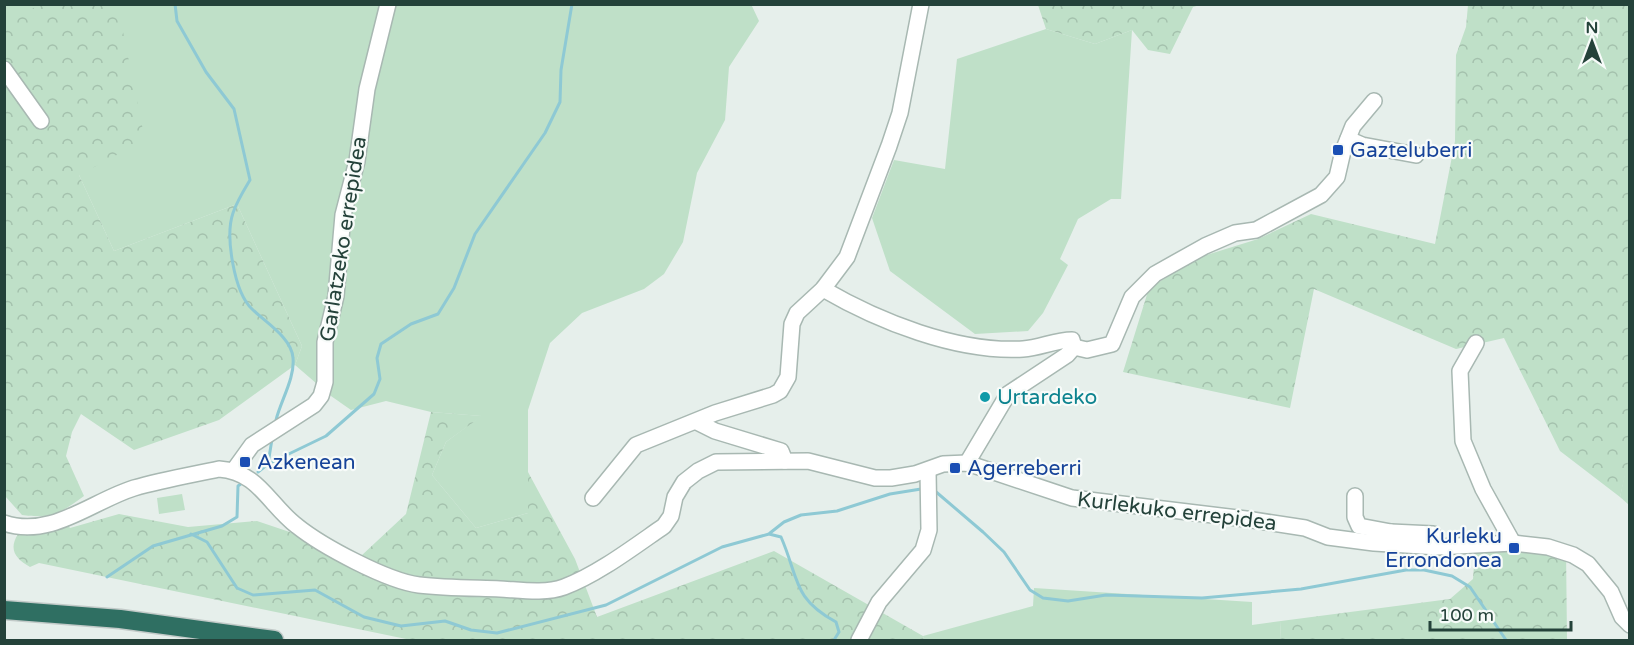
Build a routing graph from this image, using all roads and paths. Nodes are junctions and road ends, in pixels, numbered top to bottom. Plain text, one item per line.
1 (388, 4) edge
2 (921, 4) edge
3 (4, 69) edge
4 (1374, 101) dead end
5 (41, 122) dead end
6 (1348, 139) junction
7 (1416, 155) dead end
8 (823, 289) junction
9 (1476, 343) dead end
10 (1074, 347) junction
11 (697, 422) junction
12 (785, 461) junction
13 (967, 463) junction
14 (234, 470) junction
15 (928, 471) junction
16 (1355, 496) dead end
17 (593, 498) dead end
18 (4, 523) edge
19 (1434, 534) dead end
20 (1391, 538) junction
21 (1513, 543) junction
22 (4, 610) edge
23 (1629, 625) edge
24 (274, 640) edge
25 (860, 640) edge

1 - 14 street, Garlatzeko errepidea
2 - 8 street
3 - 5 street
4 - 6 street
6 - 7 street
6 - 10 street
8 - 10 street
8 - 11 street
9 - 21 street
10 - 13 street
11 - 12 street
11 - 17 street
12 - 14 street, Kurlekuko errepidea
12 - 15 street, Kurlekuko errepidea
13 - 15 street, Kurlekuko errepidea
13 - 20 street, Kurlekuko errepidea
14 - 18 street
15 - 25 street
16 - 20 street
19 - 20 street
20 - 21 street, Kurlekuko errepidea
21 - 23 street, Kurlekuko errepidea
22 - 24 highway

